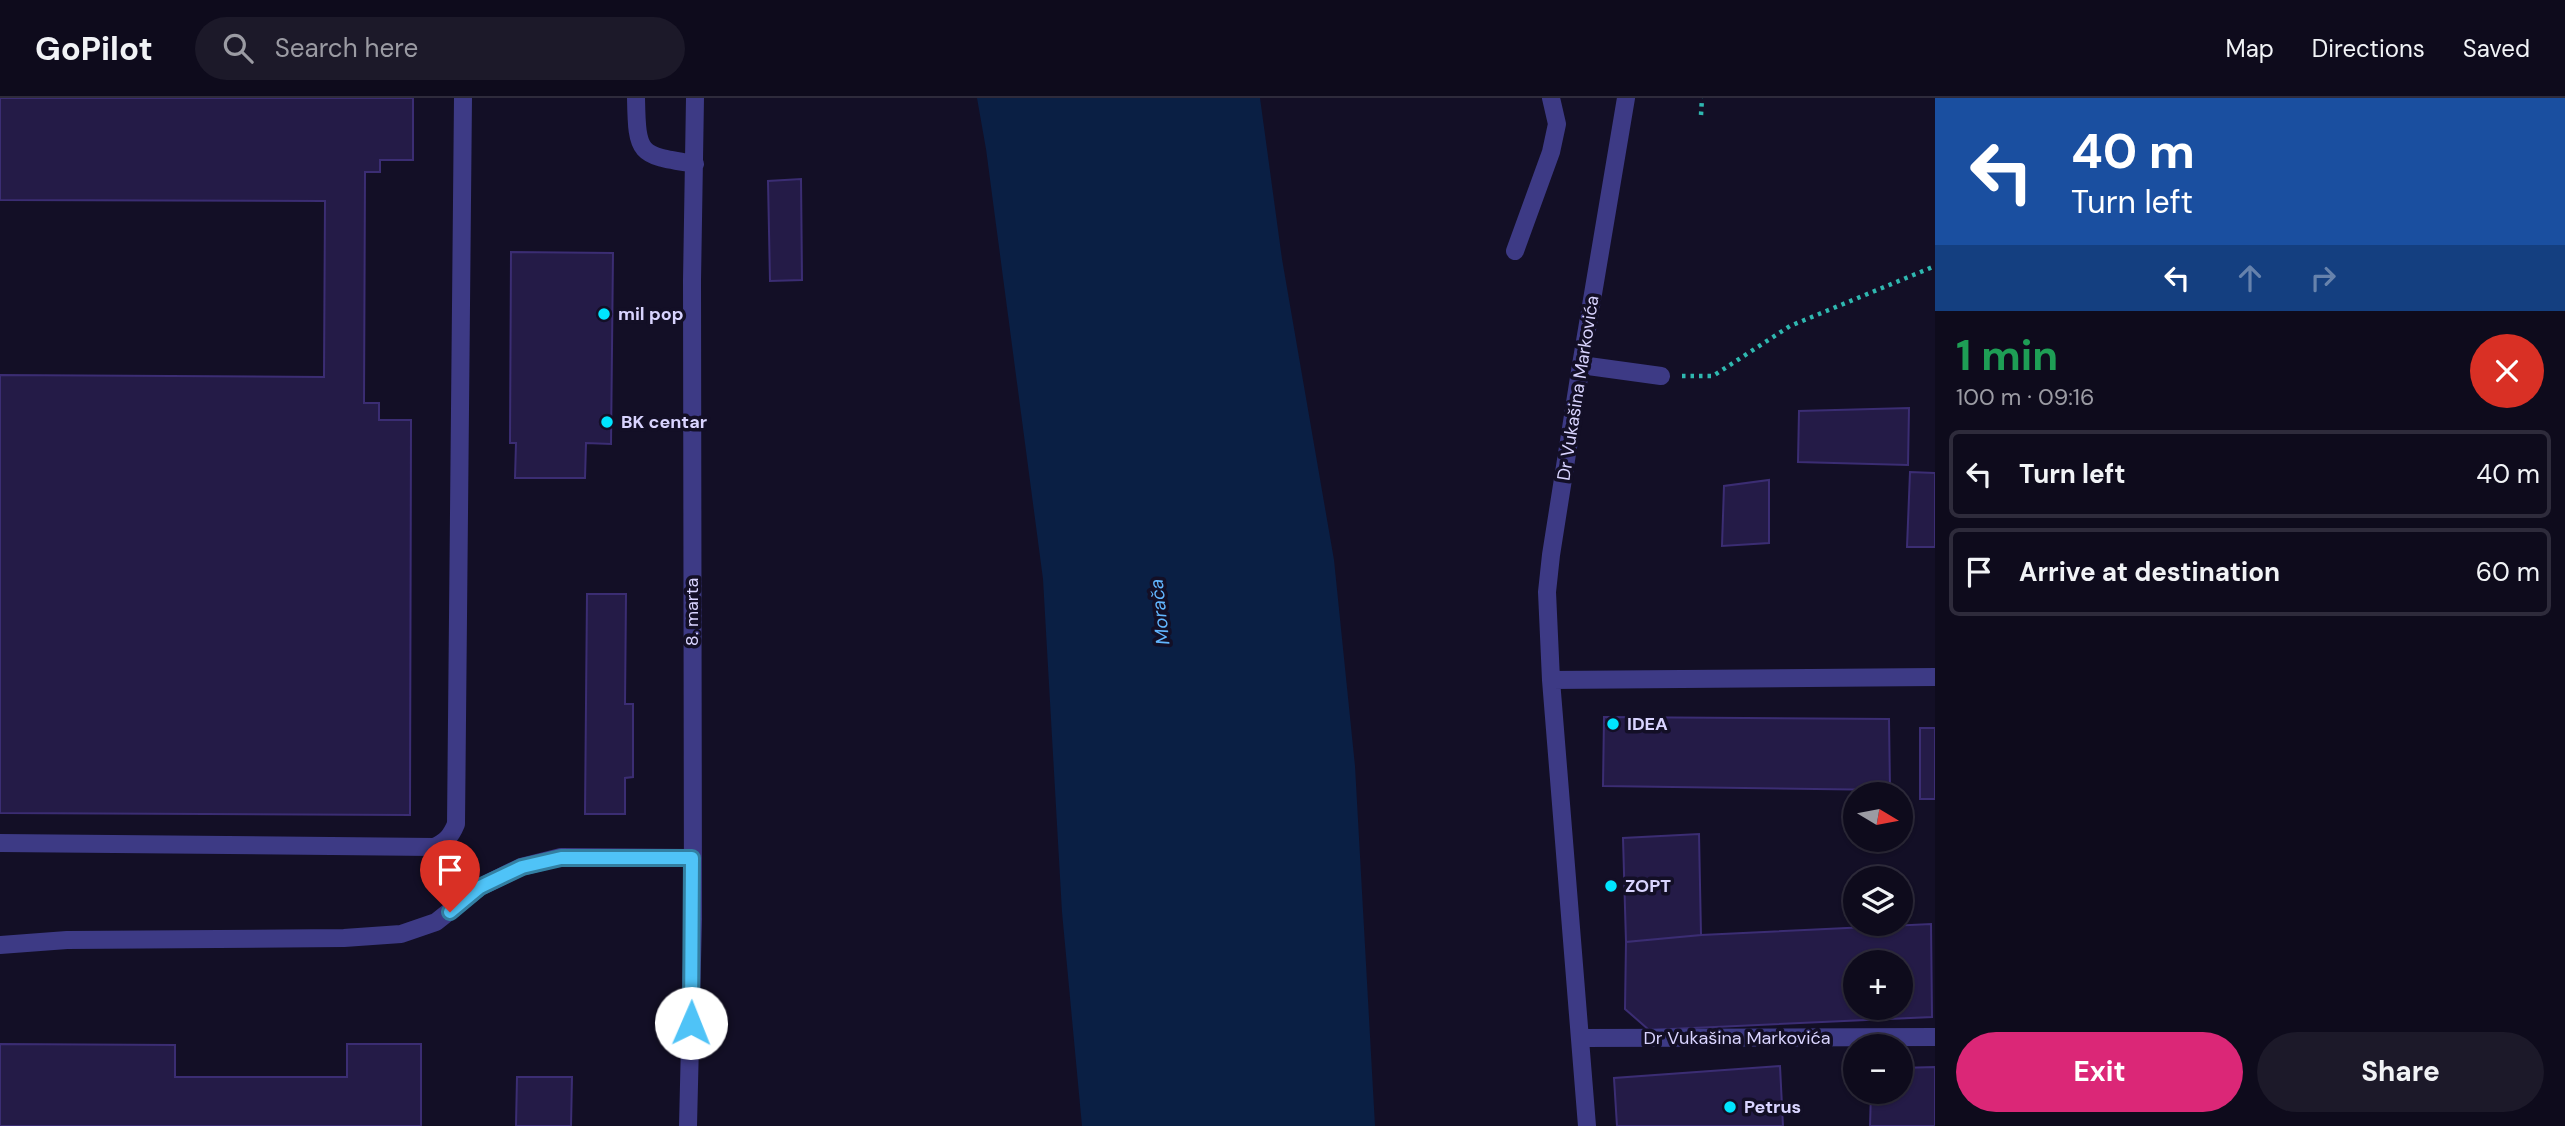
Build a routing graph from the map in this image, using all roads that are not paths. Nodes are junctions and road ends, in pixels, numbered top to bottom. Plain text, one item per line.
1 (463, 98) edge
2 (636, 98) edge
3 (695, 98) edge
4 (1552, 98) edge
5 (1626, 98) edge
6 (695, 164) junction
7 (1515, 251) dead end
8 (1581, 365) junction
9 (1661, 376) road end
10 (1935, 677) edge
11 (1550, 680) junction
12 (0, 843) edge
13 (692, 858) junction
14 (0, 944) edge
15 (1935, 1037) edge
16 (1581, 1038) junction
17 (688, 1126) edge
18 (1587, 1126) edge

1 - 12 street
2 - 6 street
3 - 6 street, 8. marta
4 - 7 street
5 - 8 street, Dr Vukašina Markovića
6 - 13 street, 8. marta
8 - 9 street
8 - 11 street, Dr Vukašina Markovića
10 - 11 street
11 - 16 street, Dr Vukašina Markovića
13 - 14 street
13 - 17 street, 8. marta
15 - 16 street, Dr Vukašina Markovića
16 - 18 street, Dr Vukašina Markovića

